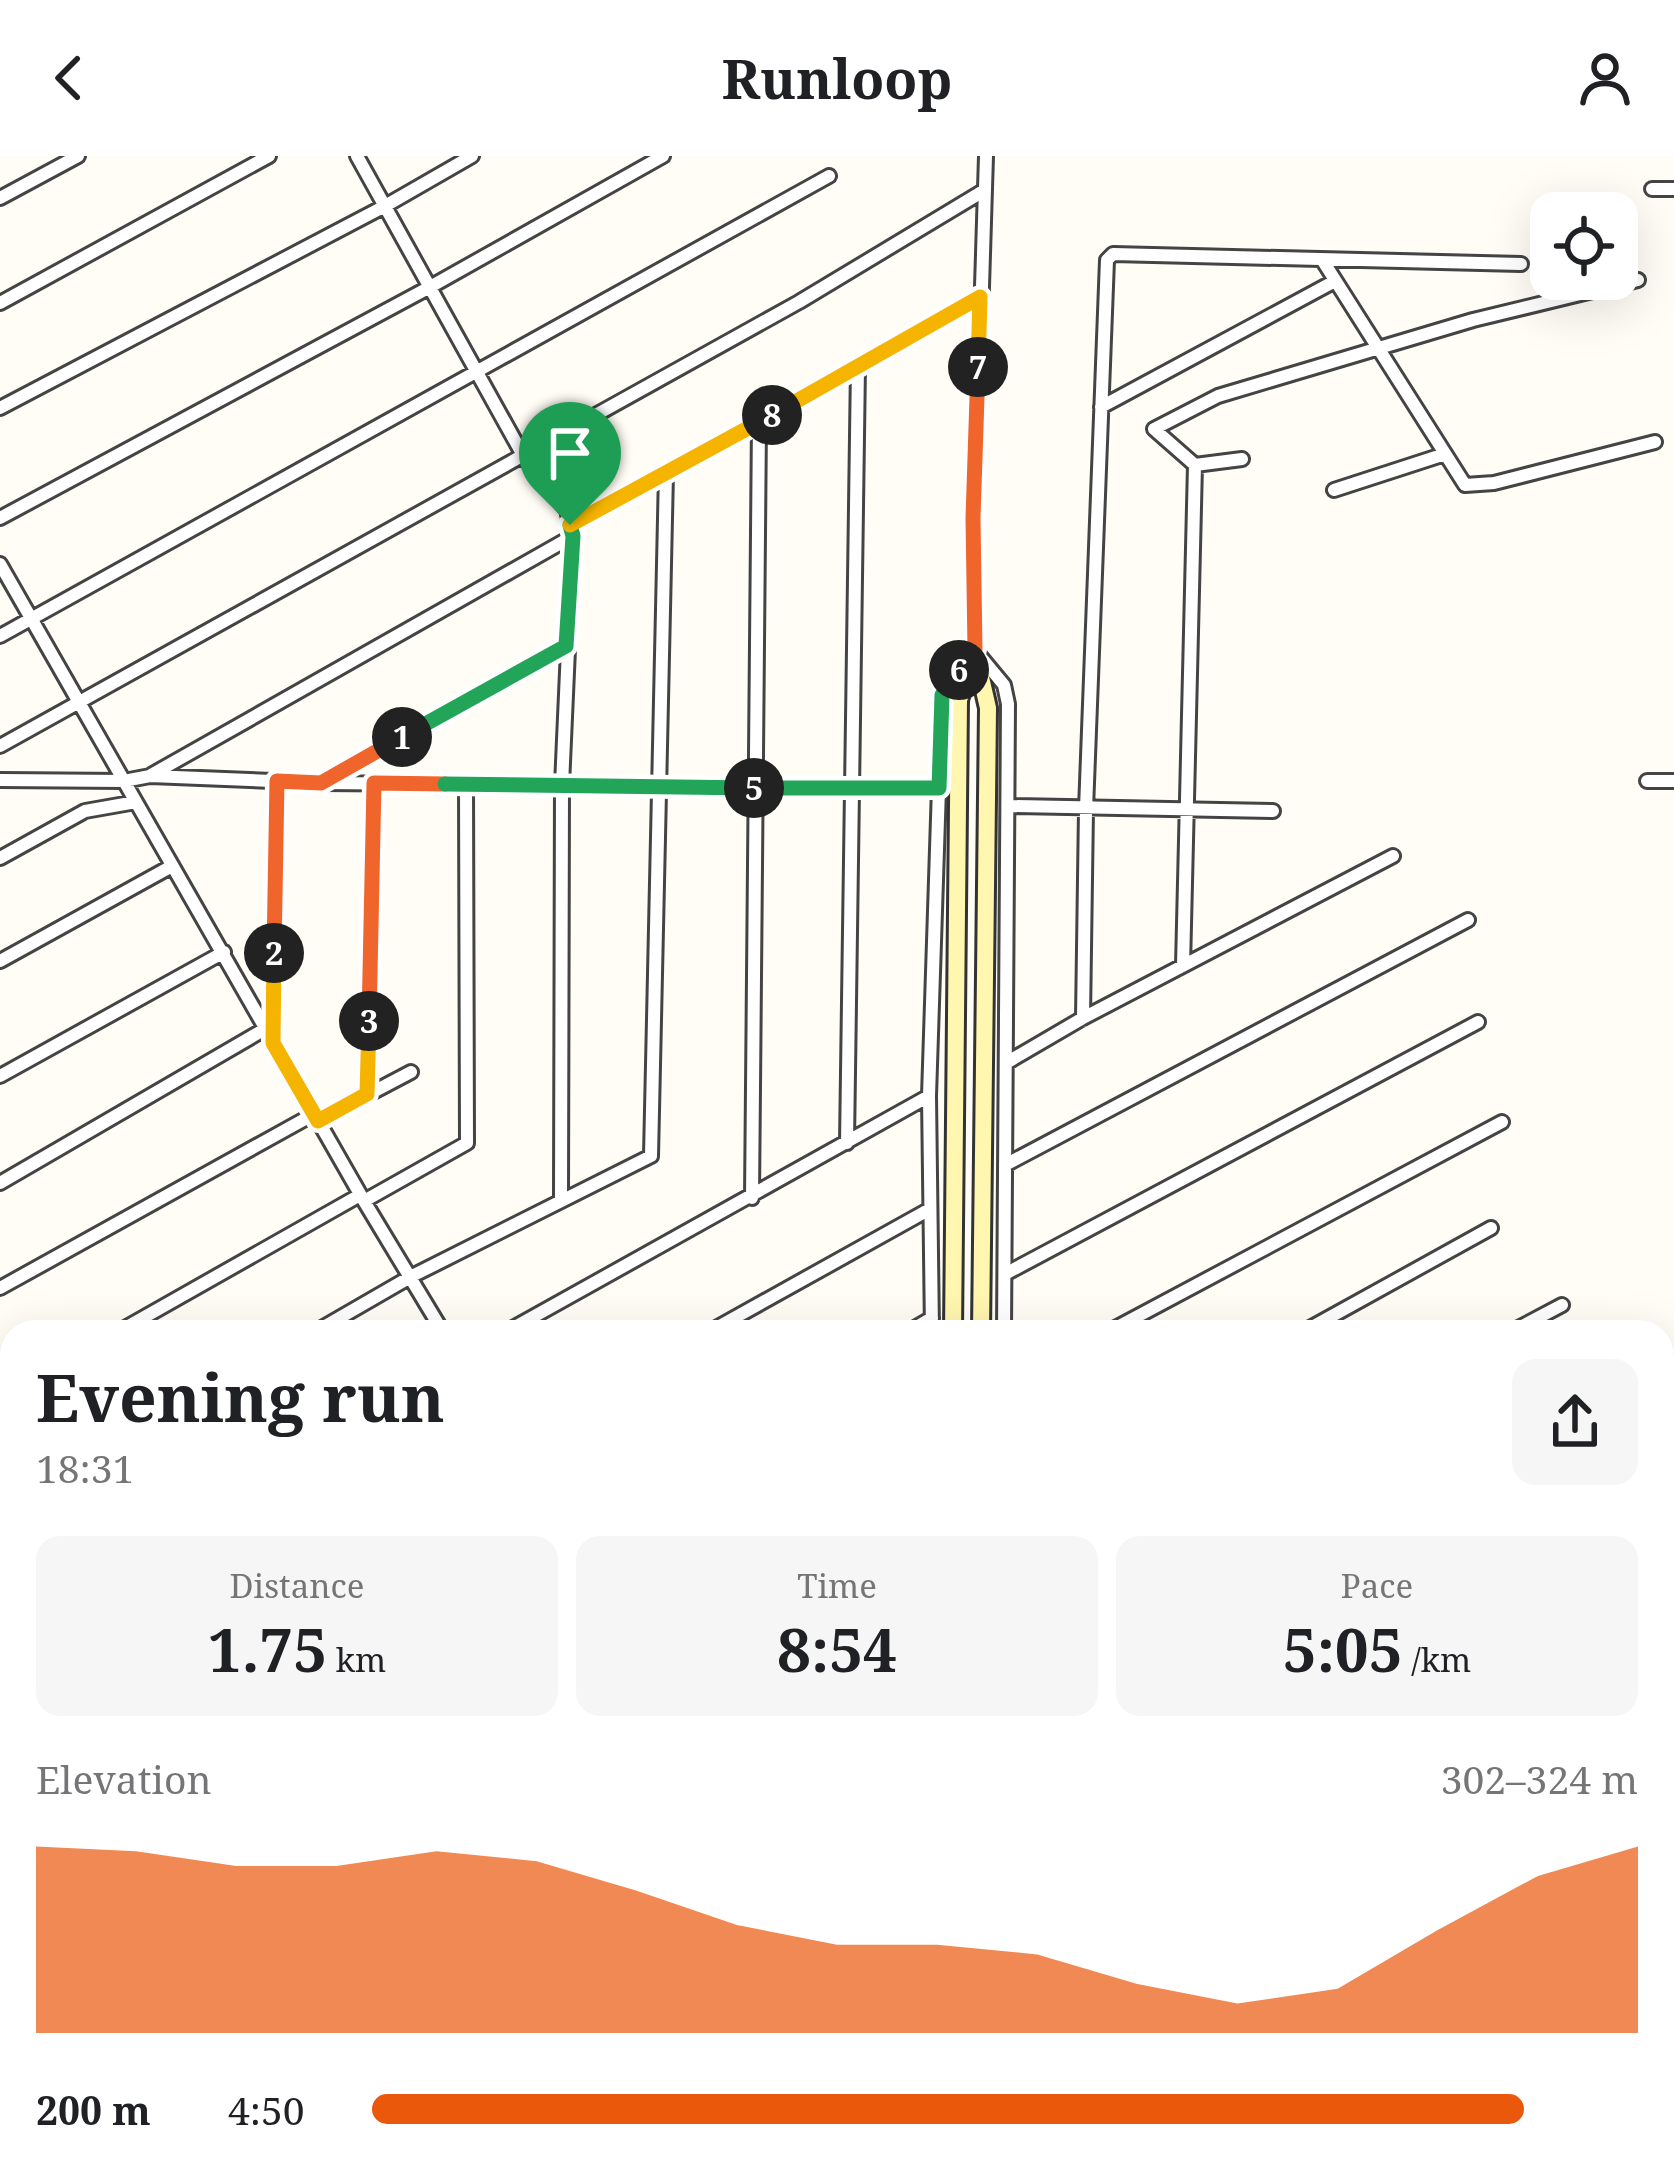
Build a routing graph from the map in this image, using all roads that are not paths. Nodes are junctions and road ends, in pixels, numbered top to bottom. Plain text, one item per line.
1 (78, 156) edge
2 (269, 156) edge
3 (358, 156) edge
4 (472, 156) edge
5 (663, 156) edge
6 (986, 156) edge
7 (829, 176) dead end
8 (1652, 189) dead end
9 (1674, 189) edge
10 (985, 190) junction
11 (0, 198) edge
12 (385, 206) junction
13 (1323, 261) junction
14 (1521, 264) dead end
15 (1336, 281) junction
16 (430, 287) junction
17 (980, 297) junction
18 (1556, 300) edge
19 (0, 303) edge
20 (1378, 350) junction
21 (858, 366) junction
22 (476, 369) junction
23 (1101, 407) junction
24 (0, 408) edge
25 (759, 422) junction
26 (1655, 442) dead end
27 (1445, 454) junction
28 (524, 457) junction
29 (1242, 459) dead end
30 (1195, 465) junction
31 (666, 473) junction
32 (1334, 490) dead end
33 (0, 518) edge
34 (572, 531) junction
35 (0, 564) edge
36 (31, 618) junction
37 (0, 636) edge
38 (566, 646) junction
39 (975, 650) junction
40 (77, 700) junction
41 (0, 746) edge
42 (150, 776) junction
43 (0, 780) edge
44 (124, 781) junction
45 (277, 781) junction
46 (1647, 781) dead end
47 (1674, 782) edge
48 (321, 783) junction
49 (374, 783) junction
50 (466, 784) junction
51 (562, 785) junction
52 (658, 787) junction
53 (758, 788) junction
54 (939, 788) junction
55 (854, 789) junction
56 (136, 802) junction
57 (1010, 806) junction
58 (1086, 808) junction
59 (1184, 811) junction
60 (1274, 811) dead end
61 (1394, 856) dead end
62 (0, 858) edge
63 (172, 866) junction
64 (1468, 920) dead end
65 (224, 952) junction
66 (0, 962) edge
67 (1183, 966) junction
68 (1083, 1018) junction
69 (1478, 1022) dead end
70 (265, 1029) junction
71 (273, 1043) junction
72 (1006, 1063) junction
73 (411, 1072) dead end
74 (0, 1076) edge
75 (367, 1094) junction
76 (929, 1096) junction
77 (316, 1118) junction
78 (1502, 1122) dead end
79 (847, 1143) junction
80 (1005, 1165) junction
81 (0, 1183) edge
82 (362, 1198) junction
83 (752, 1198) junction
84 (561, 1199) junction
85 (930, 1209) junction
86 (1491, 1228) dead end
87 (1005, 1274) junction
88 (412, 1276) junction
89 (0, 1288) edge
90 (1562, 1305) dead end
91 (140, 1320) edge
92 (336, 1320) edge
93 (436, 1320) edge
94 (528, 1320) edge
95 (731, 1320) edge
96 (932, 1320) edge
97 (953, 1320) edge
98 (982, 1320) edge
99 (1004, 1320) edge
100 (1131, 1320) edge
101 (1325, 1320) edge
102 (1534, 1320) edge
103 (1103, 2178) edge
104 (1118, 2178) edge

1 - 11 street
2 - 19 street
3 - 12 street
4 - 12 street
5 - 16 street
6 - 10 street
7 - 22 street
8 - 9 street
10 - 17 street
10 - 28 street
12 - 16 street
12 - 24 street
13 - 14 street
13 - 15 street
13 - 23 street
15 - 20 street
15 - 23 street
16 - 22 street
16 - 33 street
17 - 21 street
17 - 39 street
18 - 20 street
20 - 27 street
20 - 30 street
21 - 25 street
21 - 55 street
22 - 28 street
22 - 36 street
23 - 58 street
25 - 31 street
25 - 53 street
26 - 27 street
27 - 32 street
28 - 34 street
28 - 40 street
29 - 30 street
30 - 59 street
31 - 34 street
31 - 52 street
34 - 38 street
34 - 42 street
35 - 36 street
36 - 37 street
36 - 40 street
38 - 48 street
38 - 51 street
39 - 54 street
39 - 57 street
39 - 97 street
39 - 98 street
40 - 41 street
40 - 44 street
42 - 44 street
42 - 45 street
43 - 44 street
44 - 56 street
45 - 48 street
45 - 71 street
46 - 47 street
48 - 49 street
49 - 50 street
49 - 75 street
50 - 51 street
50 - 82 street
51 - 52 street
51 - 84 street
52 - 53 street
52 - 84 street
53 - 55 street
53 - 83 street
54 - 55 street
54 - 76 street
55 - 79 street
56 - 62 street
56 - 63 street
57 - 58 street
57 - 72 street
58 - 59 street
58 - 68 street
59 - 60 street
59 - 67 street
61 - 67 street
63 - 65 street
63 - 66 street
64 - 80 street
65 - 70 street
65 - 74 street
67 - 68 street
68 - 72 street
69 - 87 street
70 - 71 street
70 - 81 street
71 - 77 street
72 - 80 street
73 - 75 street
75 - 77 street
76 - 79 street
76 - 85 street
77 - 82 street
77 - 89 street
78 - 100 street
79 - 83 street
80 - 87 street
82 - 88 street
82 - 91 street
83 - 94 street
84 - 88 street
85 - 95 street
85 - 96 street
86 - 101 street
87 - 99 street
88 - 92 street
88 - 93 street
90 - 102 street
103 - 104 street

